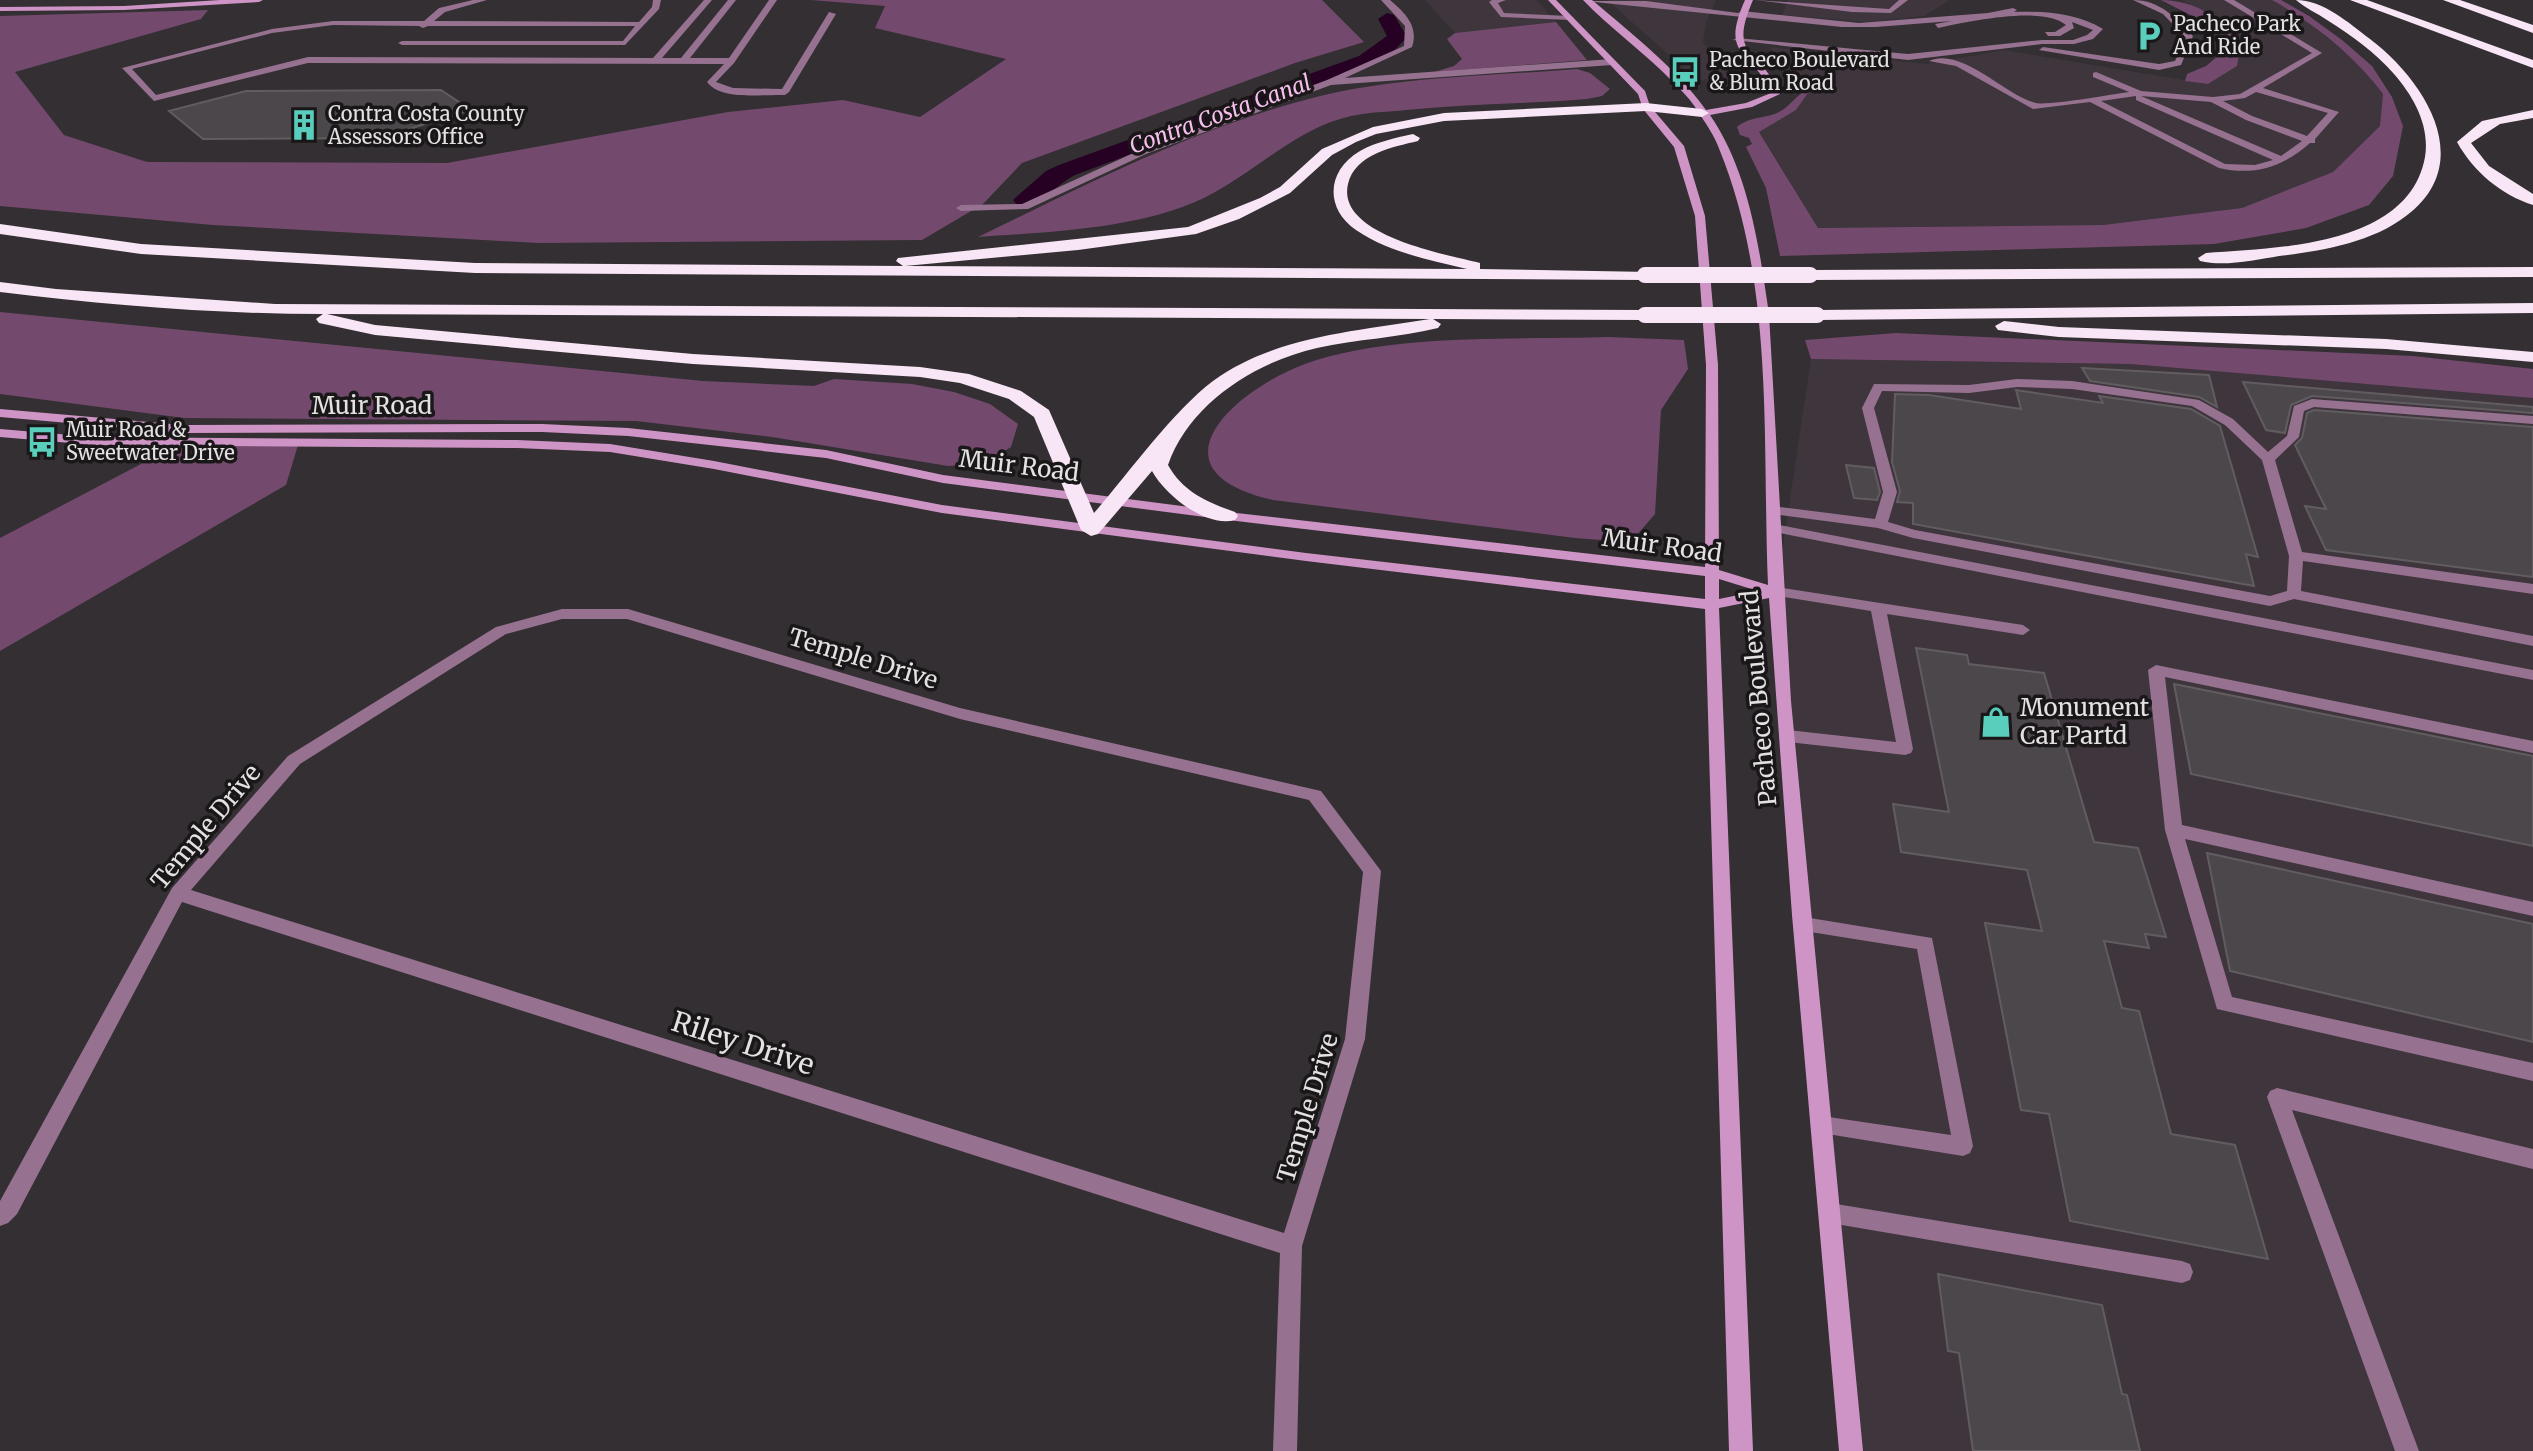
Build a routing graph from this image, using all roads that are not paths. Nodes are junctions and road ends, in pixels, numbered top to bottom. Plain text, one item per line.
1 (259, 0) edge
2 (483, 0) edge
3 (657, 0) edge
4 (708, 0) edge
5 (732, 0) edge
6 (773, 0) edge
7 (1385, 0) edge
8 (1502, 0) edge
9 (1552, 0) edge
10 (1749, 0) edge
11 (1759, 0) edge
12 (1904, 0) edge
13 (2137, 0) edge
14 (2228, 0) edge
15 (2302, 0) edge
16 (2356, 0) edge
17 (2449, 0) edge
18 (1588, 1) edge
19 (0, 9) edge
20 (832, 14) dead end
21 (1570, 18) junction
22 (426, 23) junction
23 (642, 24) junction
24 (1739, 24) junction
25 (2533, 29) edge
26 (402, 43) junction
27 (2014, 45) junction
28 (1908, 57) junction
29 (382, 60) junction
30 (656, 60) junction
31 (684, 60) junction
32 (731, 61) junction
33 (1612, 62) junction
34 (2533, 64) edge
35 (2096, 75) dead end
36 (1330, 82) junction
37 (2257, 89) junction
38 (2135, 94) junction
39 (2092, 100) junction
40 (2213, 100) junction
41 (1646, 107) junction
42 (1702, 113) junction
43 (2533, 114) edge
44 (1659, 121) junction
45 (1538, 128) dead end
46 (1448, 133) dead end
47 (2312, 141) junction
48 (2280, 159) junction
49 (2533, 200) edge
50 (961, 208) dead end
51 (0, 229) edge
52 (2533, 272) edge
53 (815, 273) junction
54 (2100, 273) junction
55 (1511, 275) junction
56 (0, 287) edge
57 (2533, 308) edge
58 (275, 309) junction
59 (1481, 314) junction
60 (1903, 314) junction
61 (2533, 357) edge
62 (0, 413) edge
63 (2533, 420) edge
64 (0, 433) edge
65 (1167, 441) junction
66 (2268, 459) junction
67 (1075, 496) junction
68 (1117, 501) junction
69 (1773, 510) junction
70 (1228, 516) junction
71 (1880, 524) junction
72 (1774, 528) junction
73 (1091, 530) junction
74 (2296, 556) junction
75 (1711, 572) junction
76 (2533, 589) edge
77 (1776, 592) junction
78 (2294, 594) junction
79 (1712, 605) junction
80 (1878, 607) junction
81 (2023, 630) dead end
82 (2533, 641) edge
83 (2533, 675) edge
84 (1788, 736) junction
85 (2533, 747) edge
86 (2174, 830) junction
87 (178, 893) junction
88 (2533, 909) edge
89 (1804, 924) junction
90 (2533, 1072) edge
91 (1822, 1125) junction
92 (2533, 1159) edge
93 (1830, 1213) junction
94 (0, 1216) edge
95 (1291, 1246) junction
96 (2182, 1272) dead end
97 (1285, 1451) edge
98 (1741, 1451) edge
99 (1851, 1451) edge
100 (2407, 1451) edge

1 - 19 main road
2 - 22 street
3 - 23 street
4 - 30 street
5 - 31 street
6 - 32 street
7 - 36 street
8 - 21 street
9 - 21 main road, Pacheco Boulevard
10 - 24 main road
11 - 12 street
13 - 27 street
14 - 37 street
15 - 54 highway
16 - 34 highway
17 - 25 highway
18 - 24 street
18 - 42 main road, Pacheco Boulevard
20 - 32 street
21 - 33 main road, Pacheco Boulevard
22 - 23 street
22 - 26 street
22 - 29 street
23 - 26 street
24 - 24 street
24 - 27 street
24 - 28 street
24 - 42 main road
26 - 29 street
27 - 28 street
28 - 39 street
29 - 30 street
30 - 31 street
31 - 32 street
33 - 36 street
33 - 41 main road, Pacheco Boulevard
35 - 38 street
36 - 50 street
37 - 40 street
37 - 47 street
38 - 39 street
38 - 40 street
38 - 48 street
39 - 48 street
40 - 47 street
41 - 42 highway
41 - 44 main road, Pacheco Boulevard
41 - 53 highway
42 - 44 highway
42 - 69 main road, Pacheco Boulevard
43 - 49 highway
44 - 45 highway
44 - 75 main road, Pacheco Boulevard
46 - 55 highway
47 - 48 street
51 - 53 highway
52 - 54 highway
53 - 55 highway
54 - 55 highway, bridge
56 - 58 highway
57 - 60 highway
58 - 59 highway
58 - 67 highway
59 - 60 highway, bridge
59 - 65 highway
60 - 61 highway
62 - 67 main road, Muir Road
63 - 66 street
64 - 73 main road, Muir Road
65 - 68 highway
65 - 70 highway
66 - 71 street
66 - 74 street
67 - 68 main road, Muir Road
67 - 73 highway
68 - 70 main road, Muir Road
68 - 73 highway
69 - 71 street
69 - 72 main road, Pacheco Boulevard
70 - 75 main road, Muir Road
71 - 78 street
72 - 77 main road, Pacheco Boulevard
72 - 83 street
73 - 79 main road, Muir Road
74 - 76 street
74 - 78 street
75 - 77 main road, Muir Road
75 - 79 main road, Pacheco Boulevard
77 - 79 main road, Muir Road
77 - 80 street
77 - 84 main road, Pacheco Boulevard
78 - 82 street
79 - 98 main road, Pacheco Boulevard
80 - 81 street
80 - 84 street
84 - 89 main road, Pacheco Boulevard
85 - 86 street
86 - 88 street
86 - 90 street
87 - 94 street, Temple Drive
87 - 95 street, Riley Drive
87 - 95 street, Temple Drive
89 - 91 main road, Pacheco Boulevard
89 - 91 street
91 - 93 main road, Pacheco Boulevard
92 - 100 street
93 - 96 street
93 - 99 main road, Pacheco Boulevard
95 - 97 street, Temple Drive

